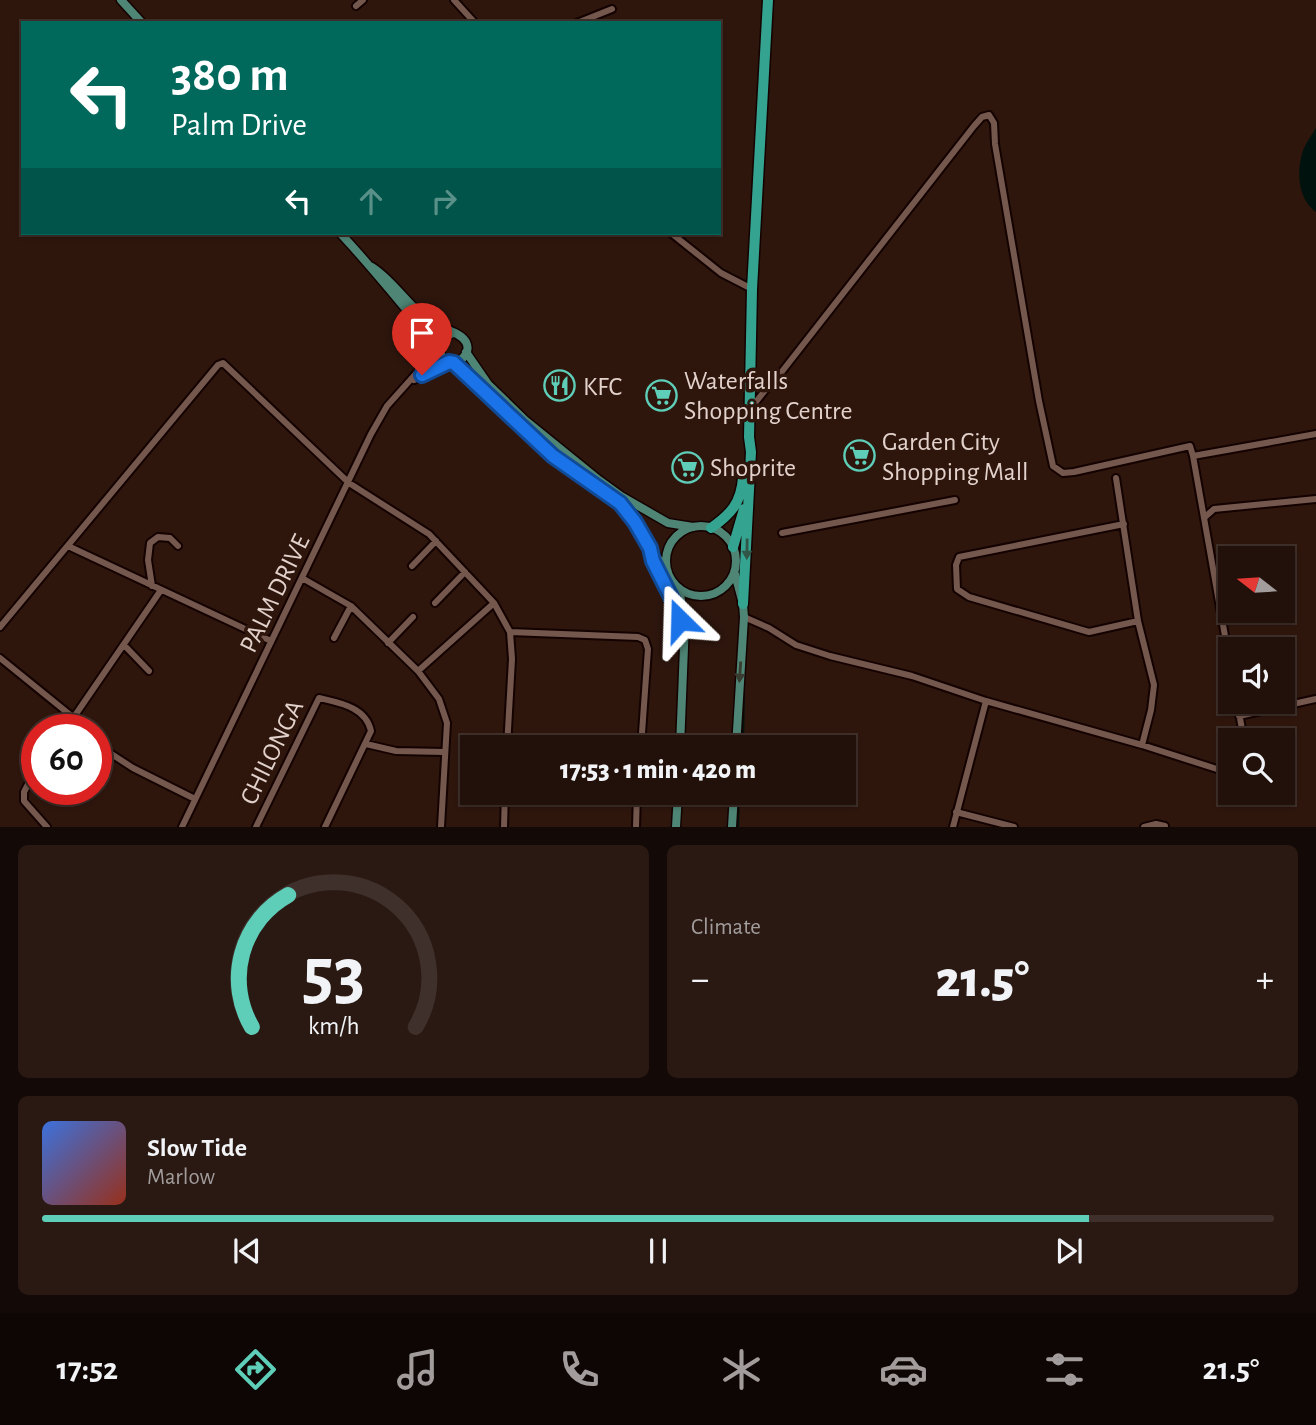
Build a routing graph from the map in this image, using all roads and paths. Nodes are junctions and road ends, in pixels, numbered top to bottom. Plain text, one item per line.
1 (121, 0) edge
2 (363, 0) edge
3 (454, 0) edge
4 (768, 0) edge
5 (356, 6) dead end
6 (612, 9) dead end
7 (140, 21) edge
8 (473, 21) edge
9 (582, 21) edge
10 (342, 235) edge
11 (674, 235) edge
12 (372, 267) junction
13 (752, 289) junction
14 (425, 333) junction
15 (453, 333) junction
16 (438, 348) junction
17 (467, 352) junction
18 (451, 363) junction
19 (752, 369) junction
20 (417, 374) junction
21 (409, 383) junction
22 (751, 385) junction
23 (769, 385) junction
24 (751, 410) junction
25 (1316, 434) edge
26 (749, 437) junction
27 (1193, 456) junction
28 (1116, 478) dead end
29 (349, 483) junction
30 (748, 494) junction
31 (1316, 499) edge
32 (955, 500) dead end
33 (1205, 517) junction
34 (1124, 524) junction
35 (693, 527) junction
36 (711, 528) junction
37 (782, 533) dead end
38 (436, 541) junction
39 (68, 546) junction
40 (178, 546) dead end
41 (733, 547) junction
42 (650, 548) junction
43 (412, 566) dead end
44 (666, 570) junction
45 (465, 572) junction
46 (734, 574) junction
47 (302, 578) junction
48 (152, 586) junction
49 (679, 589) junction
50 (161, 590) junction
51 (435, 603) dead end
52 (494, 603) junction
53 (743, 604) junction
54 (351, 606) junction
55 (413, 617) dead end
56 (744, 617) junction
57 (1139, 621) junction
58 (0, 627) edge
59 (510, 632) junction
60 (685, 635) junction
61 (1225, 637) edge
62 (334, 638) dead end
63 (271, 641) junction
64 (388, 643) junction
65 (124, 645) junction
66 (0, 658) edge
67 (149, 671) dead end
68 (418, 671) junction
69 (1316, 699) edge
70 (986, 701) junction
71 (59, 714) edge
72 (76, 714) edge
73 (1239, 716) joint
74 (1242, 728) edge
75 (508, 735) edge
76 (642, 735) edge
77 (681, 735) edge
78 (737, 735) edge
79 (366, 744) junction
80 (1142, 745) junction
81 (444, 752) junction
82 (112, 754) edge
83 (1218, 768) edge
84 (195, 799) junction
85 (26, 805) edge
86 (505, 805) edge
87 (637, 805) edge
88 (677, 805) edge
89 (733, 805) edge
90 (956, 812) junction
91 (1165, 826) edge
92 (47, 827) edge
93 (182, 827) edge
94 (256, 827) edge
95 (325, 827) edge
96 (441, 827) edge
97 (504, 827) edge
98 (636, 827) edge
99 (676, 827) edge
100 (732, 827) edge
101 (953, 827) edge
102 (1014, 827) edge
103 (1144, 827) edge

1 - 7 main road
2 - 5 street
3 - 8 street
4 - 13 highway
6 - 9 street
10 - 12 main road
11 - 13 street
12 - 14 main road
12 - 15 main road
13 - 19 highway
14 - 16 main road
14 - 20 street, PALM DRIVE
15 - 16 main road
15 - 17 main road
16 - 18 main road
16 - 20 street, PALM DRIVE
17 - 18 main road
17 - 35 main road
18 - 21 street, PALM DRIVE
18 - 42 main road
19 - 22 highway
19 - 23 street
20 - 21 street, PALM DRIVE
21 - 29 street, PALM DRIVE
22 - 23 street
22 - 24 highway
23 - 24 street
23 - 27 street
24 - 26 highway
25 - 27 street
26 - 30 highway
26 - 36 highway
27 - 33 street
28 - 34 street
29 - 38 street
29 - 39 street
29 - 47 street, PALM DRIVE
30 - 41 highway
30 -> 53 highway
31 - 33 street
32 - 37 street
33 - 61 street
34 - 57 street
34 - 57 street
35 - 36 main road
35 - 44 main road
36 - 41 main road
38 - 43 street
38 - 45 street
39 - 48 street
39 - 58 street
40 - 48 street
41 - 46 main road
42 - 44 main road
42 - 60 main road
44 - 49 main road
45 - 51 street
45 - 52 street
46 - 49 main road
46 - 53 main road
47 - 54 street
47 - 63 street, PALM DRIVE
48 - 50 street
49 - 60 main road
50 - 63 street
50 - 65 street
52 - 59 street
52 - 68 street
53 - 56 main road
54 - 62 street
54 - 64 street
55 - 64 street
56 - 70 street
56 -> 78 main road
57 - 80 street
59 - 75 street
59 - 76 street
60 - 77 main road
63 - 84 street, PALM DRIVE
64 - 68 street
65 - 67 street
65 - 72 street
66 - 71 street
68 - 81 street
69 - 73 street
70 - 80 street
70 - 90 street
73 - 74 street
79 - 81 street
79 - 94 street, CHILONGA
79 - 95 street
80 - 83 street
81 - 96 street
82 - 84 street
84 - 93 street, PALM DRIVE
85 - 92 street
86 - 97 street
87 - 98 street
88 - 99 main road
89 - 100 main road
90 - 101 street
90 - 102 street
91 - 103 street

